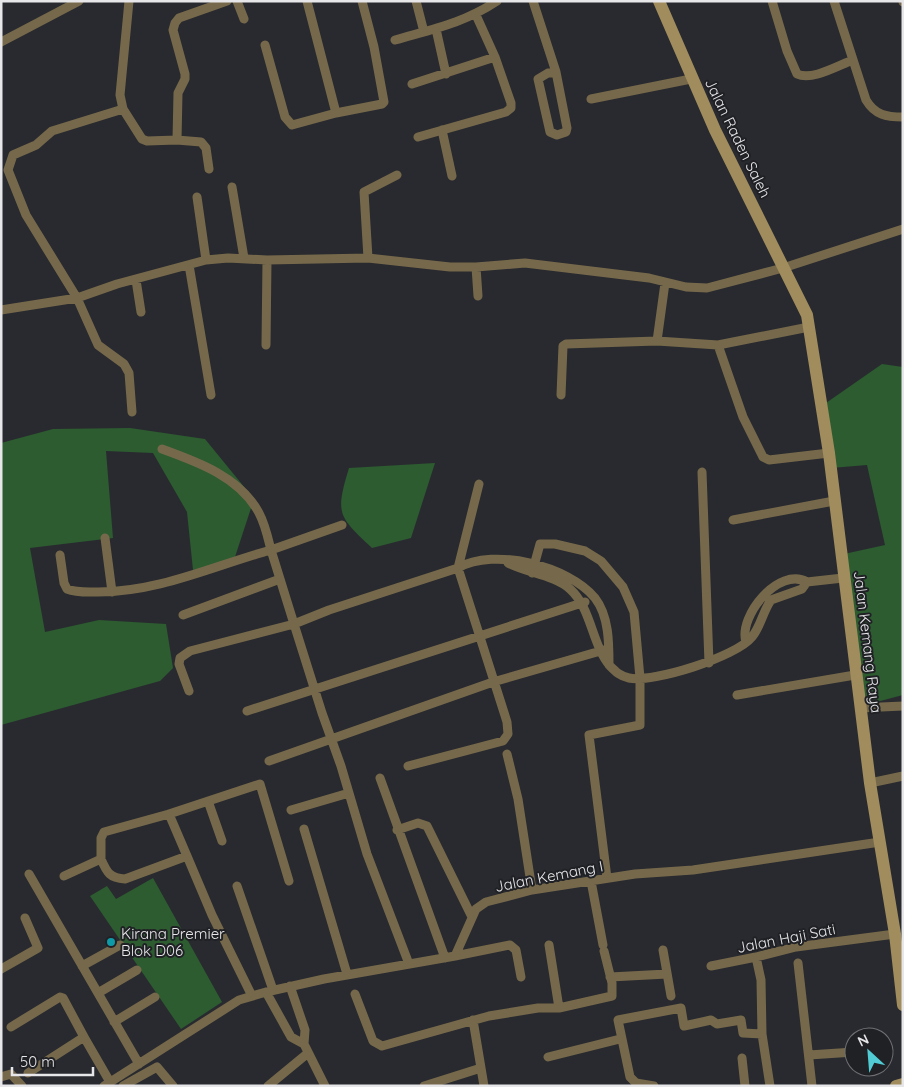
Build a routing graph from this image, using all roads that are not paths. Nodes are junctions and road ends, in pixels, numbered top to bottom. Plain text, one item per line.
1 (79, 1) edge
2 (129, 1) edge
3 (227, 1) edge
4 (237, 1) edge
5 (307, 1) edge
6 (362, 1) edge
7 (416, 1) edge
8 (498, 1) edge
9 (533, 1) edge
10 (659, 1) edge
11 (772, 1) edge
12 (834, 1) edge
13 (476, 15) junction
14 (244, 19) dead end
15 (436, 28) junction
16 (424, 32) junction
17 (395, 40) dead end
18 (1, 42) edge
19 (265, 45) dead end
20 (495, 57) junction
21 (853, 60) junction
22 (556, 72) junction
23 (446, 74) junction
24 (692, 79) junction
25 (412, 84) dead end
26 (591, 99) dead end
27 (123, 109) junction
28 (336, 113) junction
29 (903, 117) edge
30 (442, 130) junction
31 (418, 136) dead end
32 (177, 140) junction
33 (209, 169) dead end
34 (397, 175) dead end
35 (452, 176) dead end
36 (232, 187) dead end
37 (197, 197) dead end
38 (903, 229) edge
39 (244, 258) junction
40 (368, 258) junction
41 (206, 260) junction
42 (268, 260) junction
43 (189, 265) junction
44 (476, 267) junction
45 (784, 268) junction
46 (136, 280) junction
47 (665, 283) junction
48 (794, 286) joint
49 (478, 296) dead end
50 (77, 298) junction
51 (1, 310) edge
52 (141, 312) dead end
53 (809, 328) junction
54 (657, 341) junction
55 (266, 344) dead end
56 (718, 345) junction
57 (211, 395) dead end
58 (561, 395) dead end
59 (132, 412) dead end
60 (162, 449) dead end
61 (829, 454) junction
62 (702, 472) dead end
63 (479, 484) dead end
64 (834, 501) junction
65 (733, 520) dead end
66 (342, 525) dead end
67 (105, 538) dead end
68 (271, 550) junction
69 (60, 555) dead end
70 (458, 568) junction
71 (533, 569) junction
72 (843, 578) junction
73 (280, 579) junction
74 (807, 582) junction
75 (112, 592) junction
76 (763, 594) junction
77 (595, 598) junction
78 (771, 600) junction
79 (582, 604) junction
80 (183, 616) dead end
81 (294, 624) junction
82 (478, 638) junction
83 (746, 642) junction
84 (604, 650) junction
85 (709, 663) junction
86 (855, 675) junction
87 (640, 678) junction
88 (493, 682) junction
89 (314, 688) junction
90 (189, 691) dead end
91 (737, 695) dead end
92 (903, 706) edge
93 (860, 708) junction
94 (247, 711) dead end
95 (331, 739) junction
96 (507, 754) dead end
97 (270, 760) dead end
98 (408, 766) dead end
99 (903, 776) edge
100 (380, 778) dead end
101 (870, 783) junction
102 (348, 792) junction
103 (208, 801) junction
104 (291, 810) dead end
105 (169, 814) junction
106 (304, 828) dead end
107 (397, 830) junction
108 (222, 840) dead end
109 (880, 842) junction
110 (187, 856) junction
111 (101, 860) junction
112 (29, 874) dead end
113 (64, 876) dead end
114 (607, 878) junction
115 (289, 881) dead end
116 (592, 881) junction
117 (237, 886) dead end
118 (532, 890) junction
119 (471, 916) junction
120 (25, 918) dead end
121 (895, 934) junction
122 (120, 945) dead end
123 (549, 945) dead end
124 (663, 950) dead end
125 (455, 956) junction
126 (756, 957) junction
127 (445, 958) junction
128 (900, 959) edge
129 (798, 963) dead end
130 (409, 964) junction
131 (82, 966) junction
132 (711, 966) dead end
133 (1, 969) edge
134 (137, 970) dead end
135 (347, 974) junction
136 (667, 974) junction
137 (520, 977) dead end
138 (610, 978) junction
139 (290, 986) junction
140 (269, 991) junction
141 (98, 993) junction
142 (355, 994) dead end
143 (252, 996) junction
144 (671, 996) dead end
145 (155, 997) dead end
146 (903, 1005) edge
147 (559, 1008) junction
148 (472, 1020) junction
149 (114, 1022) junction
150 (11, 1027) dead end
151 (762, 1034) junction
152 (84, 1037) junction
153 (620, 1039) junction
154 (306, 1048) junction
155 (844, 1053) edge
156 (809, 1055) junction
157 (548, 1057) dead end
158 (742, 1058) dead end
159 (139, 1064) junction
160 (481, 1068) junction
161 (28, 1073) dead end
162 (1, 1077) edge
163 (107, 1084) edge
164 (903, 1084) edge
165 (22, 1086) edge
166 (123, 1086) edge
167 (173, 1086) edge
168 (268, 1086) edge
169 (325, 1086) edge
170 (424, 1086) edge
171 (484, 1086) edge
172 (654, 1086) edge
173 (745, 1086) edge
174 (770, 1086) edge
175 (812, 1086) edge
176 (896, 1086) edge

1 - 18 street
2 - 27 street
3 - 32 street
4 - 14 street
5 - 28 street
6 - 28 street
7 - 16 street
8 - 13 street
9 - 22 street
10 - 24 street, Jalan Raden Saleh
11 - 21 street
12 - 21 street
13 - 15 street
13 - 20 street
15 - 16 street
15 - 23 street
16 - 17 street
19 - 28 street
20 - 23 street
20 - 30 street
21 - 29 street
22 - 22 street
23 - 25 street
24 - 26 street
24 - 45 street, Jalan Raden Saleh
27 - 32 street
27 - 50 street
30 - 31 street
30 - 35 street
32 - 33 street
34 - 40 street
36 - 39 street
37 - 41 street
38 - 45 street
39 - 41 street
39 - 42 street
40 - 42 street
40 - 44 street
41 - 43 street
42 - 55 street
43 - 46 street
43 - 57 street
44 - 47 street
44 - 49 street
45 - 47 street
45 - 48 street, Jalan Raden Saleh
46 - 50 street
46 - 52 street
47 - 54 street
48 - 53 street, Jalan Kemang Raya
50 - 51 street
50 - 59 street
53 - 56 street
53 - 61 street, Jalan Kemang Raya
54 - 56 street
54 - 58 street
56 - 61 street
60 - 68 street
61 - 64 street, Jalan Kemang Raya
62 - 85 street
63 - 70 street
64 - 65 street
64 - 72 street, Jalan Kemang Raya
66 - 68 street
67 - 75 street
68 - 73 street
68 - 75 street
69 - 75 street
70 - 71 street
70 - 81 street
70 - 82 street
71 - 77 street
71 - 79 street
71 - 87 street
72 - 74 street
72 - 86 street, Jalan Kemang Raya
73 - 80 street
73 - 81 street
74 - 76 street
74 - 78 street
76 - 78 street
76 - 83 street
77 - 79 street
77 - 84 street
78 - 83 street
79 - 82 street
79 - 84 street
81 - 89 street
81 - 90 street
82 - 88 street
82 - 89 street
83 - 85 street
84 - 87 street
84 - 88 street
85 - 87 street
86 - 91 street
86 - 93 street, Jalan Kemang Raya
87 - 114 street
88 - 95 street
88 - 98 street
89 - 94 street
89 - 95 street
92 - 93 street
93 - 101 street, Jalan Kemang Raya
95 - 97 street
95 - 102 street
96 - 118 street
99 - 101 street
100 - 107 street
101 - 109 street, Jalan Kemang Raya
102 - 104 street
102 - 130 street
103 - 105 street
103 - 108 street
103 - 115 street
105 - 110 street
105 - 111 street
106 - 135 street
107 - 119 street
107 - 127 street
109 - 114 street, Jalan Kemang I
109 - 121 street, Jalan Kemang Raya
110 - 111 street
110 - 143 street
111 - 113 street
112 - 131 street
114 - 116 street, Jalan Kemang I
116 - 118 street, Jalan Kemang I
116 - 138 street
117 - 140 street
118 - 119 street, Jalan Kemang I
119 - 125 street, Jalan Kemang I
120 - 133 street
121 - 126 street, Jalan Haji Sati
121 - 128 street, Jalan Kemang Raya
122 - 131 street
123 - 147 street
124 - 136 street
125 - 127 street
125 - 137 street
126 - 132 street, Jalan Haji Sati
126 - 151 street
127 - 130 street
128 - 146 street, Jalan Kemang Raya
129 - 156 street
130 - 135 street
131 - 141 street
134 - 141 street
135 - 139 street
136 - 138 street
136 - 144 street
138 - 147 street
139 - 140 street
139 - 154 street
140 - 143 street
140 - 154 street
141 - 149 street
142 - 148 street
143 - 159 street
145 - 149 street
147 - 148 street
148 - 160 street
149 - 159 street
150 - 152 street
151 - 153 street
151 - 174 street
152 - 161 street
152 - 163 street
153 - 157 street
153 - 172 street
154 - 168 street
154 - 169 street
155 - 156 street
156 - 175 street
158 - 173 street
159 - 163 street
160 - 170 street
160 - 171 street
162 - 165 street
164 - 176 street
166 - 167 street

